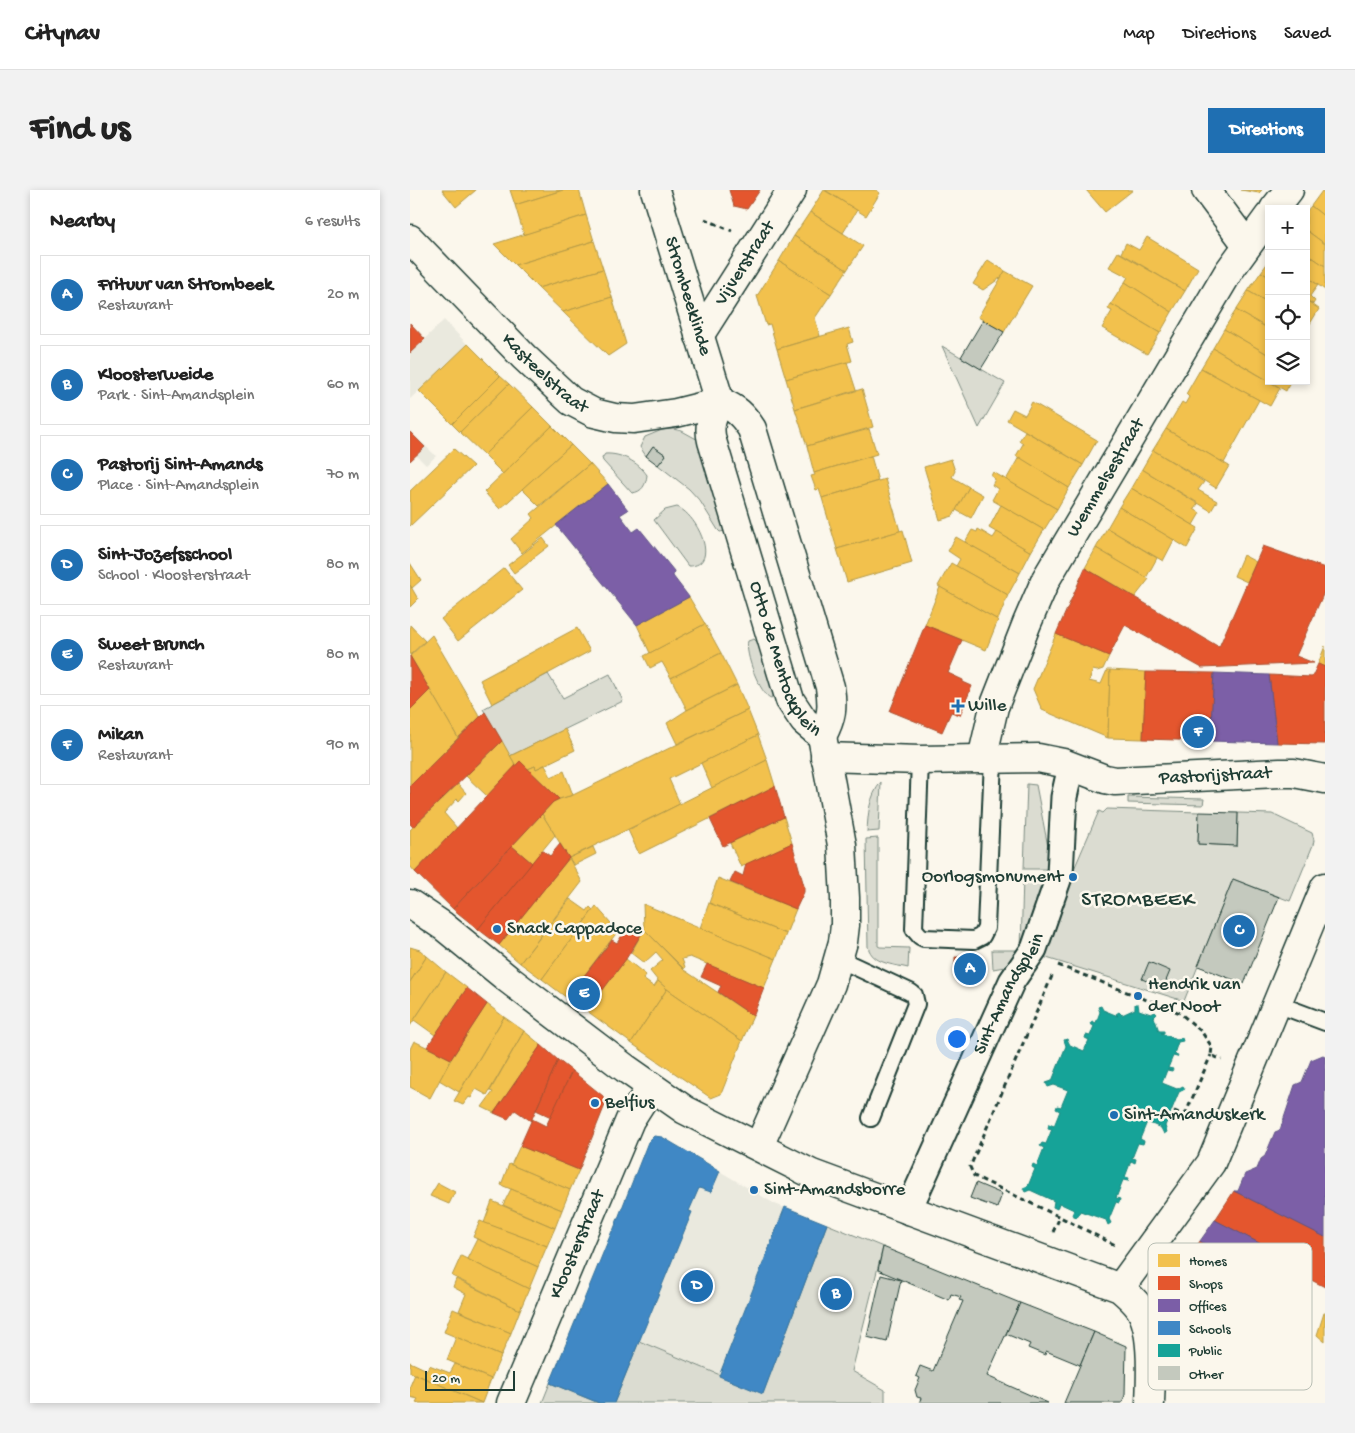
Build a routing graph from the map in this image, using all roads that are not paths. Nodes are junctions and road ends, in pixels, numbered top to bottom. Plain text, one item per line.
1 (655, 190) edge
2 (792, 190) edge
3 (1206, 190) edge
4 (1289, 190) edge
5 (1277, 205) edge
6 (1265, 221) edge
7 (410, 239) edge
8 (1247, 245) junction
9 (699, 336) junction
10 (720, 402) junction
11 (823, 746) junction
12 (987, 759) junction
13 (920, 760) junction
14 (1071, 766) junction
15 (1325, 780) edge
16 (1325, 887) edge
17 (410, 904) edge
18 (839, 959) junction
19 (1277, 1004) junction
20 (1325, 1022) edge
21 (651, 1087) junction
22 (871, 1118) dead end
23 (759, 1146) junction
24 (908, 1211) junction
25 (1153, 1243) edge
26 (1148, 1250) edge
27 (1120, 1288) junction
28 (1148, 1335) edge
29 (1150, 1390) edge
30 (511, 1403) edge
31 (1150, 1403) edge

1 - 9 street, Strombeeklinde
2 - 9 street, Vijverstraat
3 - 8 street
4 - 5 street
6 - 8 street, Wemmelsestraat
7 - 10 street, Kasteelstraat
8 - 12 street, Wemmelsestraat
9 - 10 street, Strombeeklinde
10 - 11 street, Otto de Mentockplein
10 - 11 street, Otto de Mentockplein
11 - 13 street
11 - 18 street
12 - 13 street
12 - 13 lane
12 - 14 street
14 - 15 street, Pastorijstraat
14 - 24 street, Sint-Amandsplein
16 - 19 street
17 - 21 street
18 - 22 lane
18 - 23 street
19 - 20 lane
19 - 25 street
21 - 23 street
21 - 30 street, Kloosterstraat
23 - 24 street
24 - 27 street
26 - 27 street
27 - 28 street
29 - 31 street

